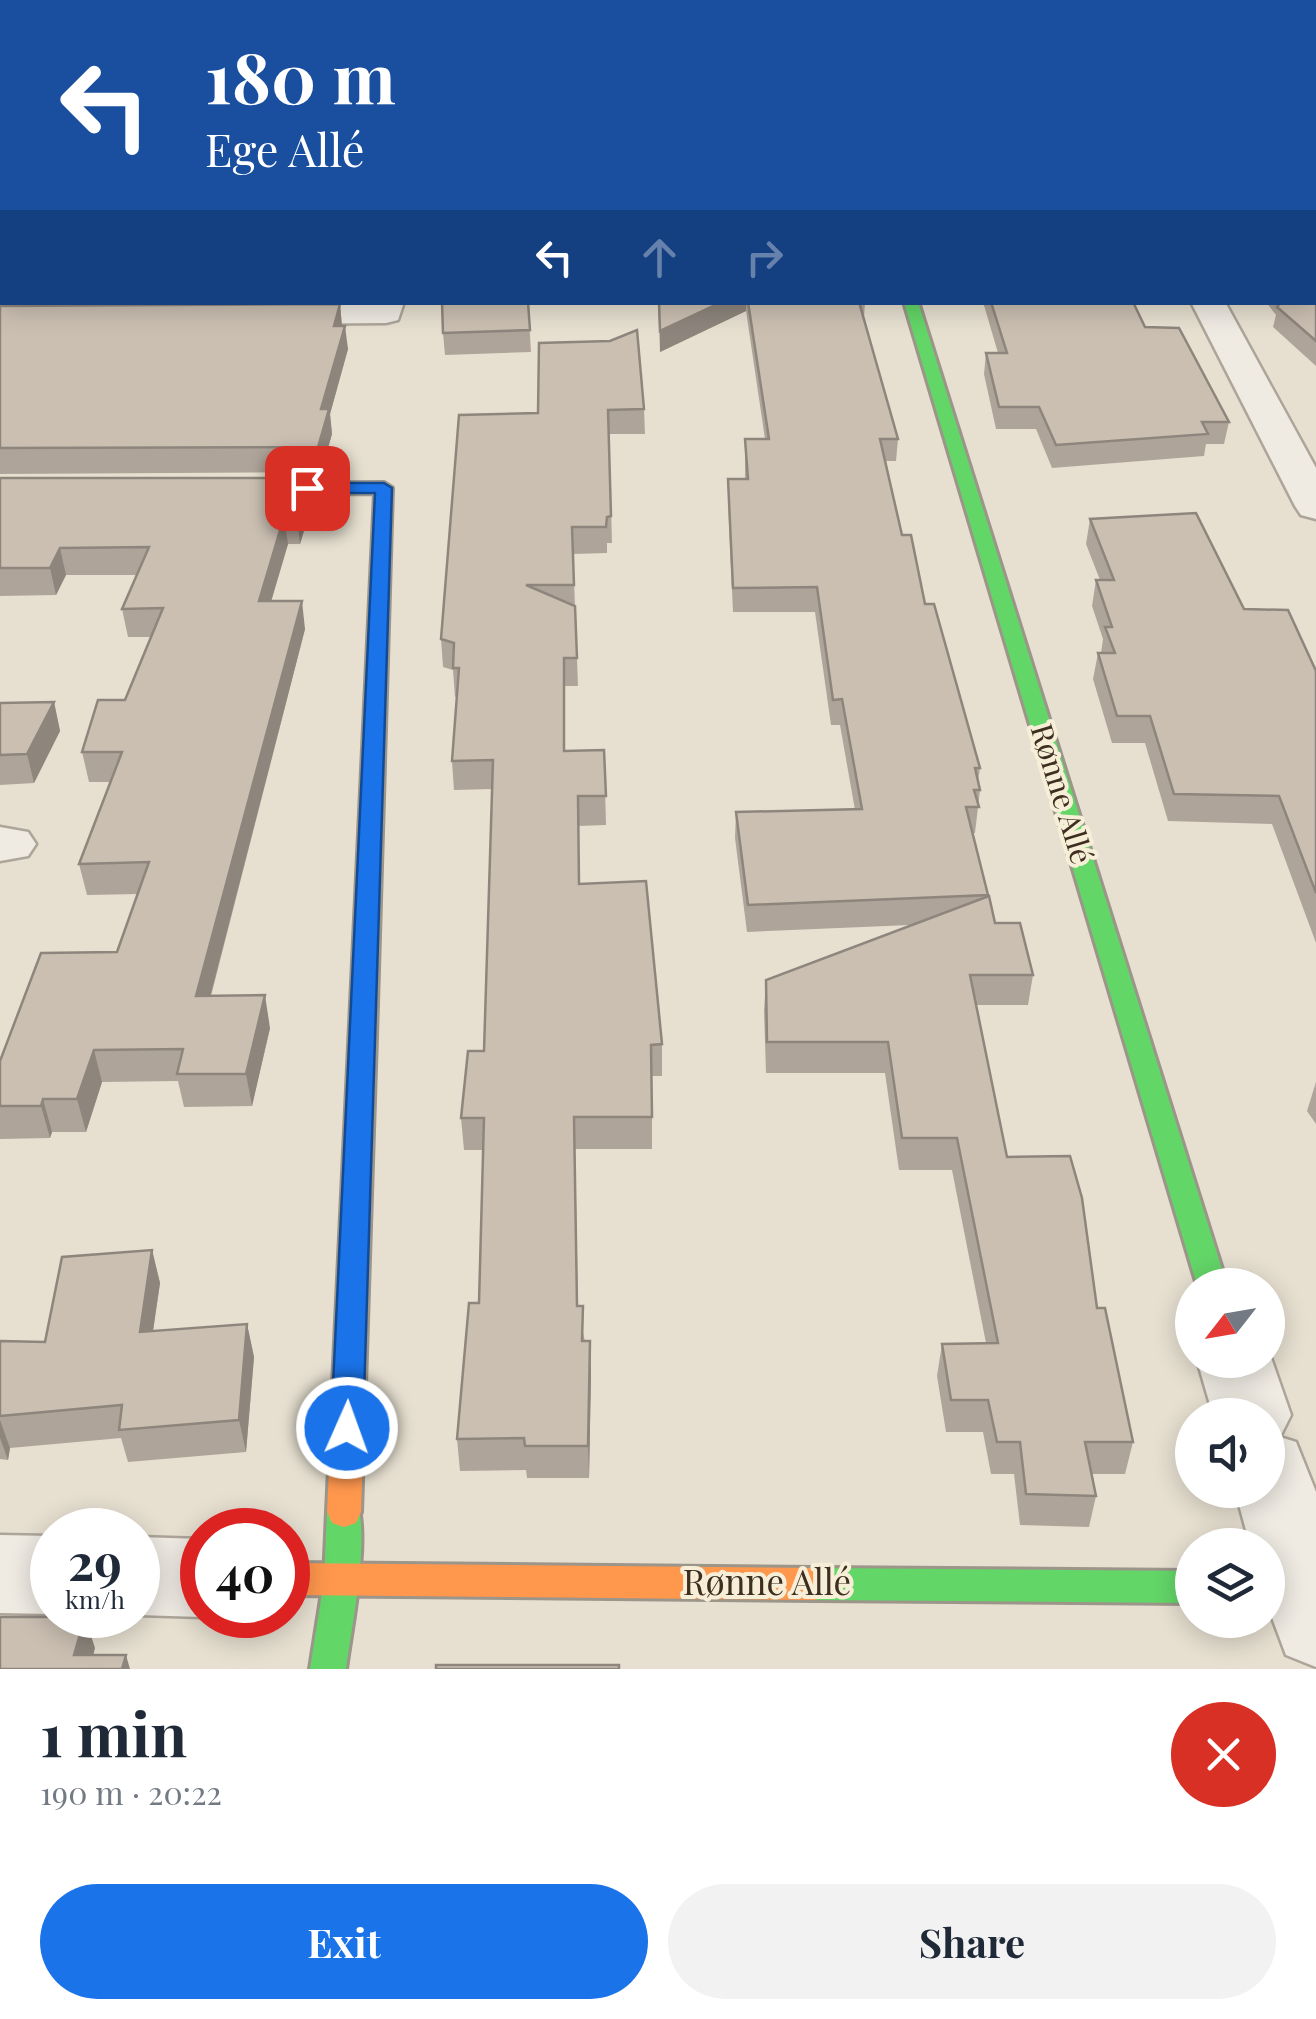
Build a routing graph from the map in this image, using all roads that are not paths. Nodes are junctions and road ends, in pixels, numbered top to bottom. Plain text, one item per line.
1 (387, 305) edge
2 (912, 305) edge
3 (1210, 305) edge
4 (232, 314) edge
5 (211, 488) edge
6 (1316, 506) edge
7 (1207, 1268) edge
8 (1277, 1508) edge
9 (0, 1574) edge
10 (30, 1575) edge
11 (310, 1579) edge
12 (341, 1580) junction
13 (1175, 1587) edge
14 (1296, 1600) edge
15 (328, 1669) edge

1 - 4 street
2 - 7 street, Rønne Allé
3 - 6 street
5 - 12 street
8 - 14 street
9 - 10 street
11 - 12 street, Rønne Allé
12 - 13 street, Rønne Allé
12 - 15 street

